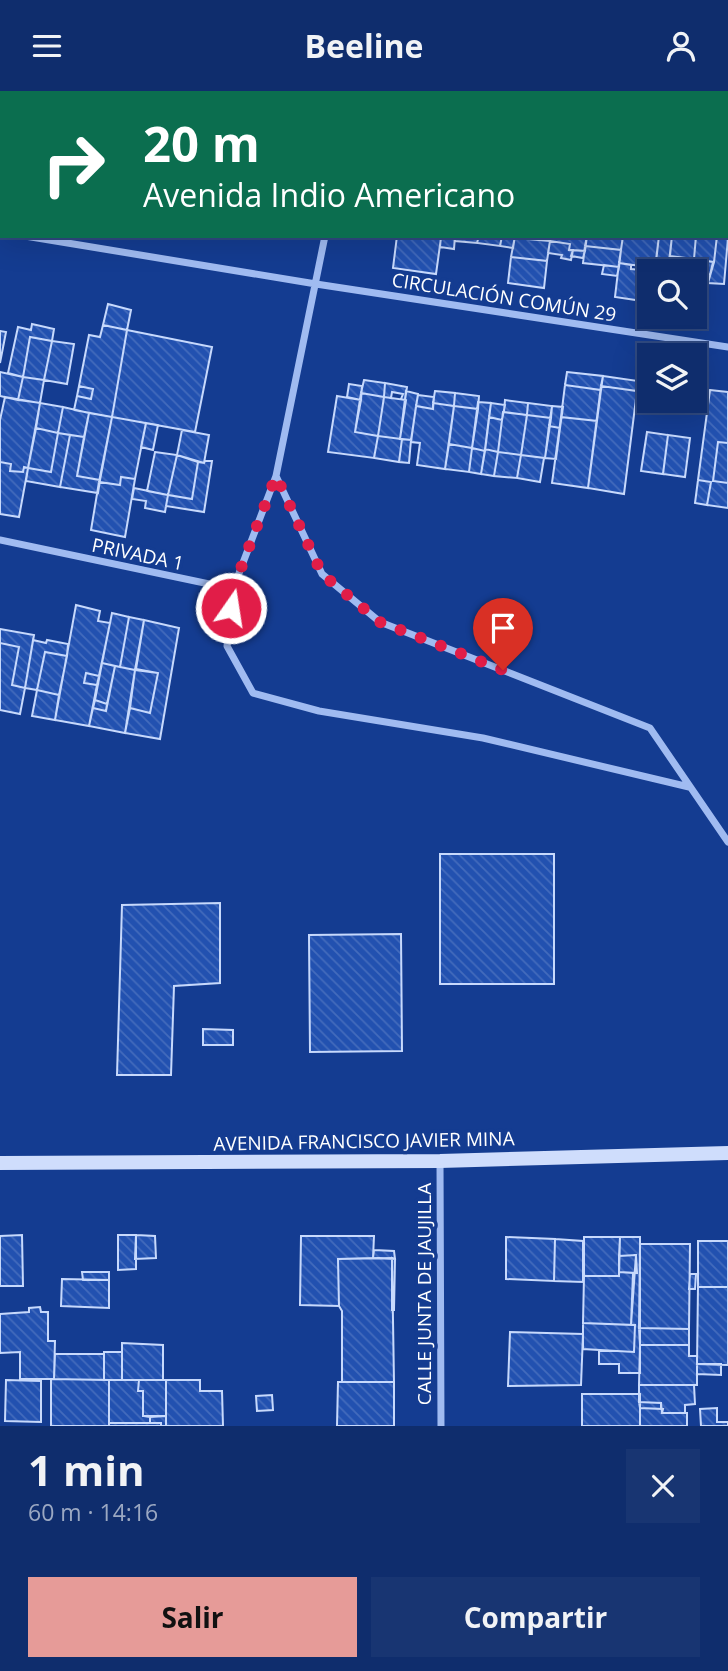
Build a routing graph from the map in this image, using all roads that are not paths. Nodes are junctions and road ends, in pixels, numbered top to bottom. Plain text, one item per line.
1 (37, 238) edge
2 (325, 238) edge
3 (316, 284) junction
4 (728, 347) edge
5 (276, 476) junction
6 (0, 540) edge
7 (233, 589) junction
8 (689, 787) junction
9 (728, 842) edge
10 (728, 1153) edge
11 (440, 1161) junction
12 (0, 1163) edge
13 (441, 1426) edge

1 - 3 street, CIRCULACIÓN COMÚN 29
2 - 3 street
3 - 4 street, CIRCULACIÓN COMÚN 29
3 - 5 street
5 - 7 street
5 - 8 street
6 - 7 street, PRIVADA 1
7 - 8 street
8 - 9 street
10 - 11 street, AVENIDA FRANCISCO JAVIER MINA
11 - 12 street, AVENIDA FRANCISCO JAVIER MINA
11 - 13 street, CALLE JUNTA DE JAUJILLA

